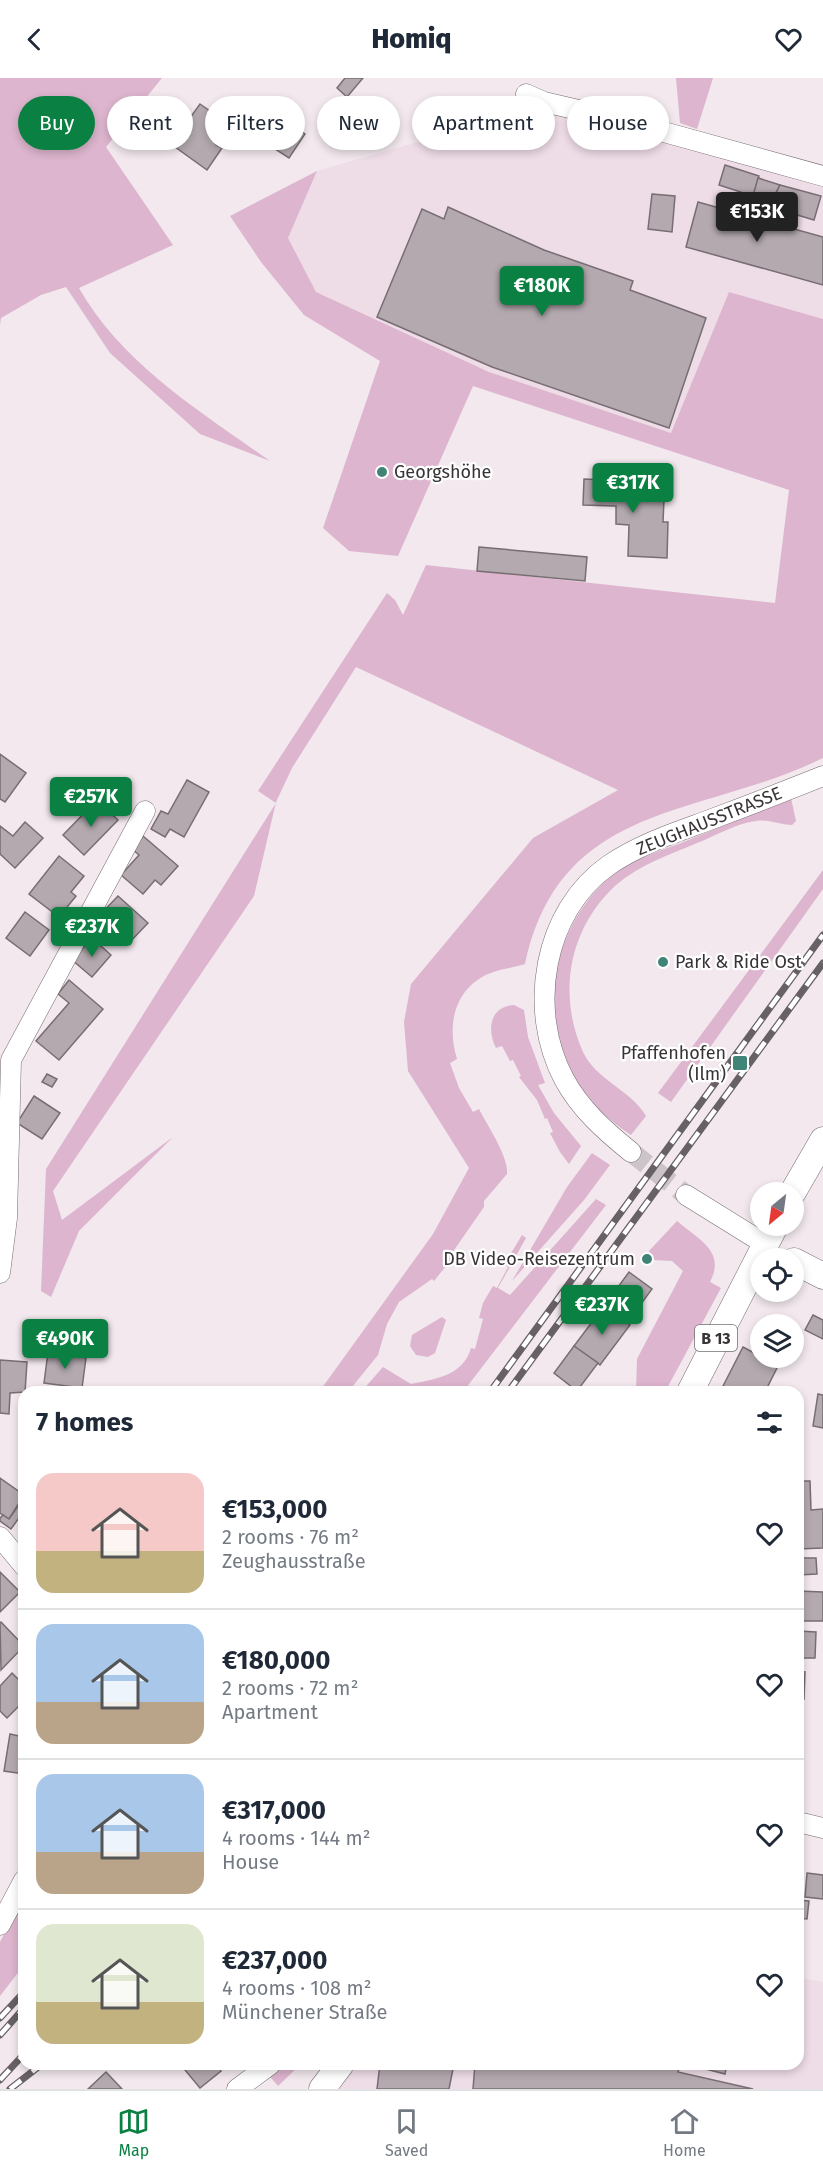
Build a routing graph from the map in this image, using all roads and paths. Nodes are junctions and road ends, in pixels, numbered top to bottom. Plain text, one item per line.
1 (526, 94) dead end
2 (823, 176) edge
3 (823, 777) edge
4 (145, 811) dead end
5 (4, 1068) edge
6 (823, 1140) edge
7 (631, 1152) tunnel mouth
8 (799, 1182) edge
9 (686, 1194) tunnel mouth
10 (750, 1225) edge
11 (769, 1236) edge
12 (771, 1236) edge
13 (781, 1248) edge
14 (804, 1266) edge
15 (0, 1273) edge
16 (823, 1276) edge
17 (693, 1386) edge
18 (0, 1537) edge
19 (18, 1559) edge
20 (804, 1823) edge
21 (823, 1827) edge
22 (18, 1891) edge
23 (0, 1925) edge
24 (263, 2070) edge
25 (237, 2089) edge

1 - 2 street
3 - 7 street, ZEUGHAUSSTRASSE
4 - 5 street
5 - 15 street
6 - 8 main road
9 - 10 street
11 - 17 main road, B 13
12 - 13 main road
14 - 16 main road
18 - 19 street
20 - 21 street
22 - 23 street
24 - 25 street

